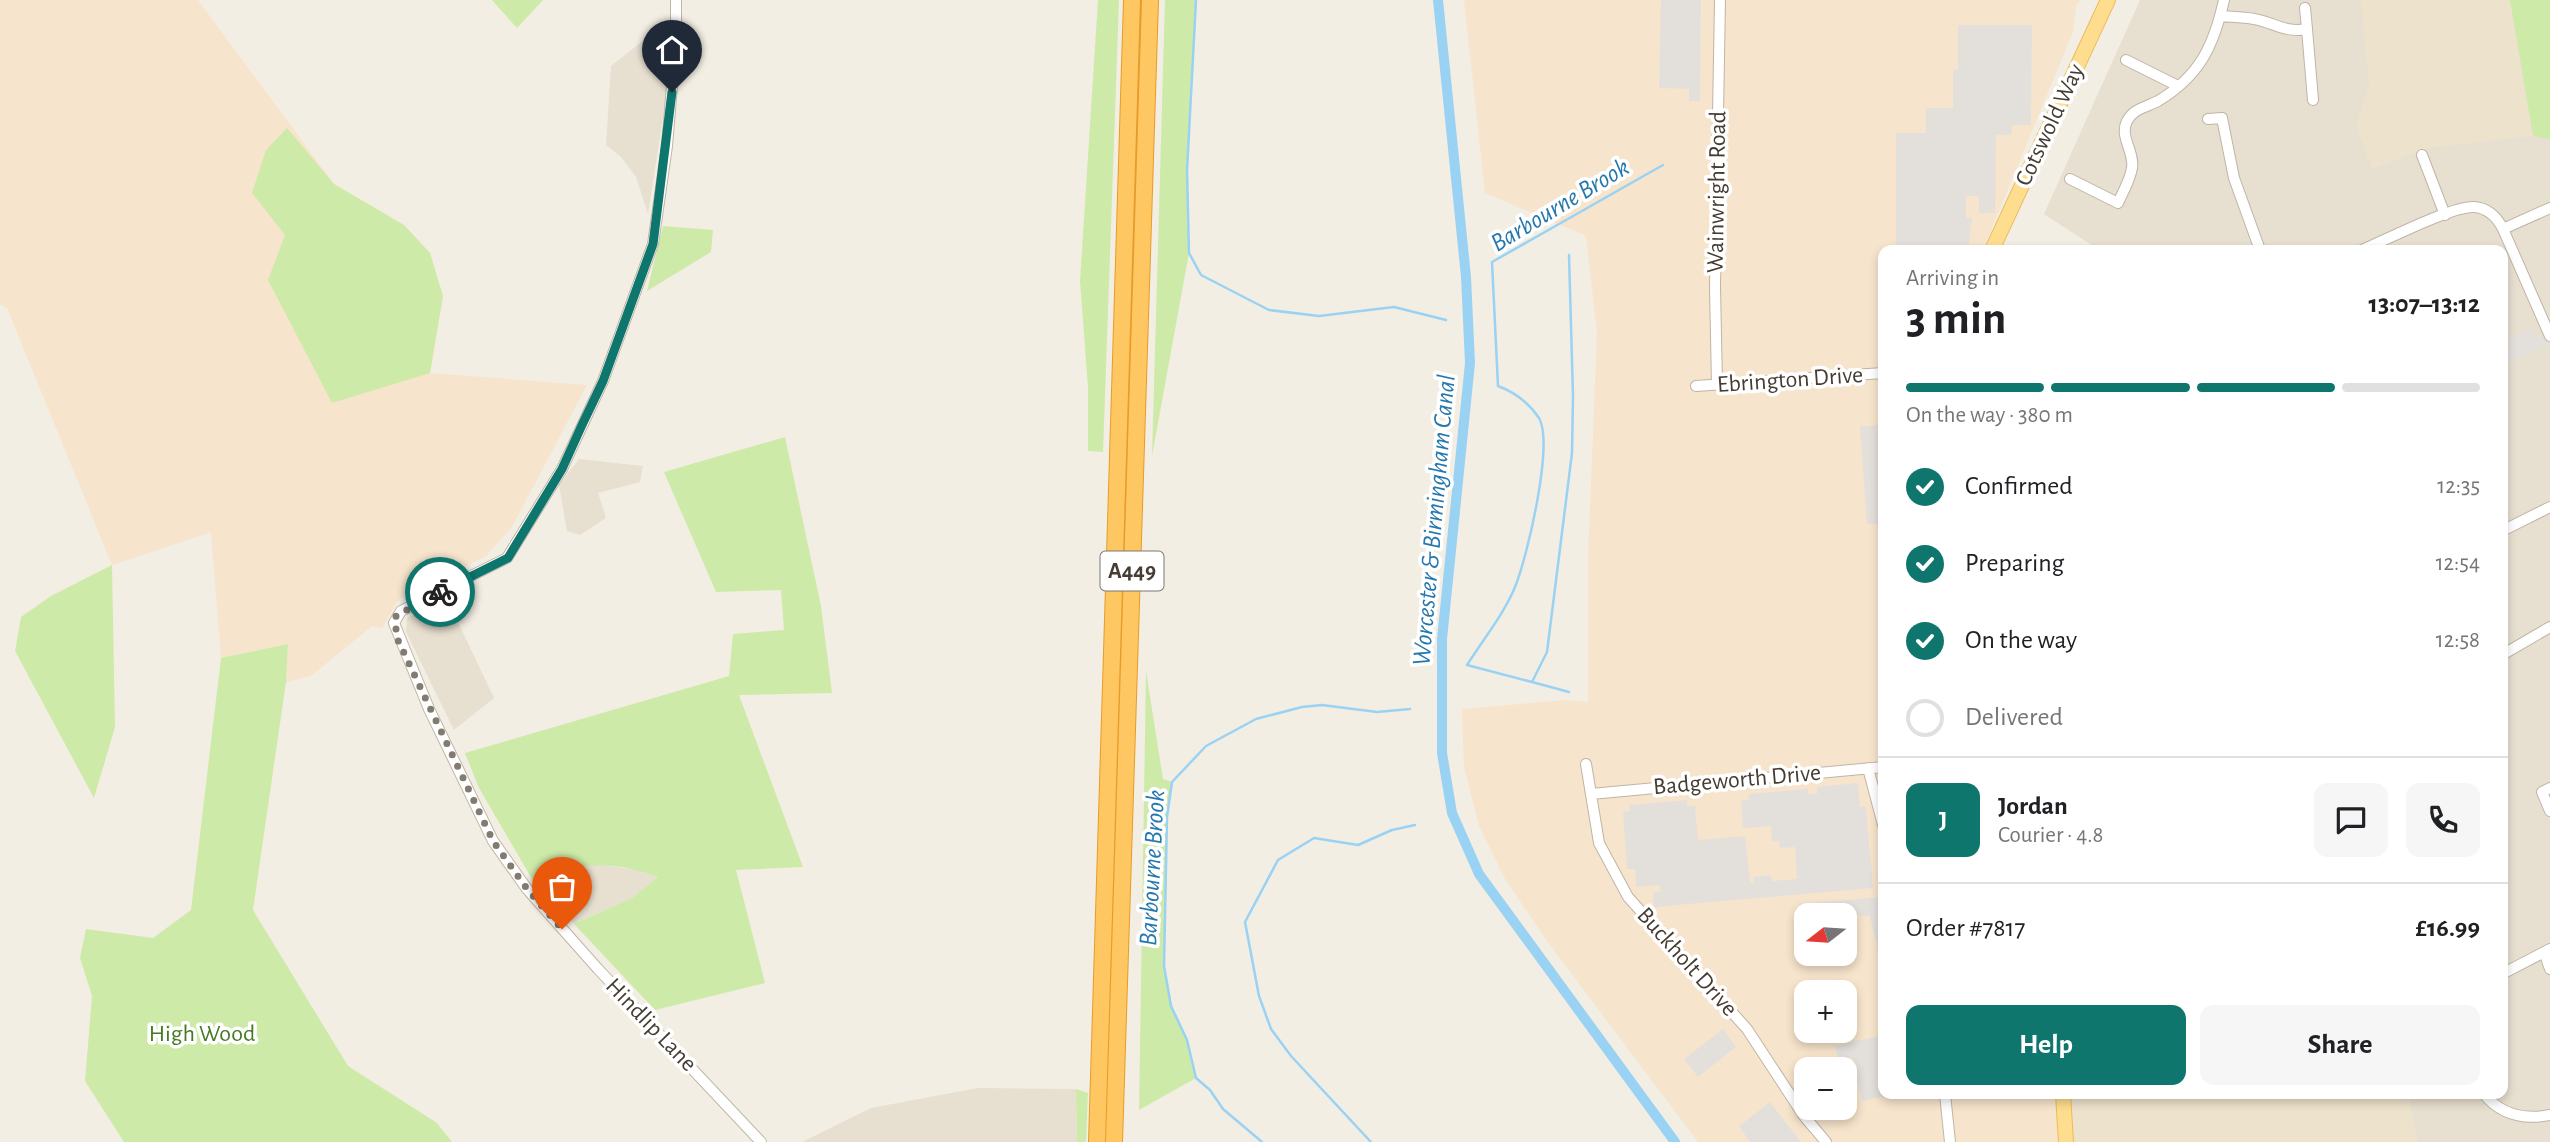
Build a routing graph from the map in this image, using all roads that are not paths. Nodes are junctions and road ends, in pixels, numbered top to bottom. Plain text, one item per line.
1 (676, 0) edge
2 (1132, 0) edge
3 (1150, 0) edge
4 (1720, 0) edge
5 (2108, 0) edge
6 (2224, 0) edge
7 (2305, 8) dead end
8 (2220, 16) junction
9 (2307, 29) junction
10 (2126, 60) dead end
11 (2178, 86) junction
12 (2313, 100) dead end
13 (2208, 119) dead end
14 (2422, 155) dead end
15 (2070, 179) dead end
16 (2550, 208) edge
17 (2445, 215) junction
18 (2503, 229) junction
19 (1994, 245) edge
20 (2258, 245) edge
21 (2384, 245) edge
22 (2549, 332) edge
23 (1878, 373) edge
24 (1717, 385) junction
25 (1696, 386) dead end
26 (2550, 507) edge
27 (2508, 528) edge
28 (2550, 627) edge
29 (2508, 652) edge
30 (1586, 764) dead end
31 (1878, 767) edge
32 (1868, 768) junction
33 (2550, 788) edge
34 (1591, 794) junction
35 (1878, 806) edge
36 (2550, 811) edge
37 (2547, 951) edge
38 (2550, 969) edge
39 (2508, 971) edge
40 (1946, 1099) edge
41 (2063, 1099) edge
42 (2488, 1099) edge
43 (2550, 1115) edge
44 (761, 1142) edge
45 (1097, 1142) edge
46 (1114, 1142) edge
47 (1826, 1142) edge
48 (1950, 1142) edge
49 (2066, 1142) edge

1 - 44 street, Hindlip Lane
2 - 45 highway, A449
3 - 46 highway, A449
4 - 24 street, Wainwright Road
5 - 19 main road, Cotswold Way
6 - 8 street
7 - 9 street
8 - 9 street
8 - 11 street
9 - 12 street
10 - 11 street
11 - 15 street
13 - 20 street
14 - 17 street
16 - 18 street
17 - 18 street
17 - 21 street
18 - 22 street
23 - 24 street, Ebrington Drive
24 - 25 street, Ebrington Drive
26 - 27 street
28 - 29 street
30 - 34 street, Buckholt Drive
31 - 32 street, Badgeworth Drive
32 - 34 street, Badgeworth Drive
32 - 35 street
33 - 36 street
34 - 47 street, Buckholt Drive
37 - 38 street
37 - 39 street
40 - 48 street
41 - 49 main road
42 - 43 street

